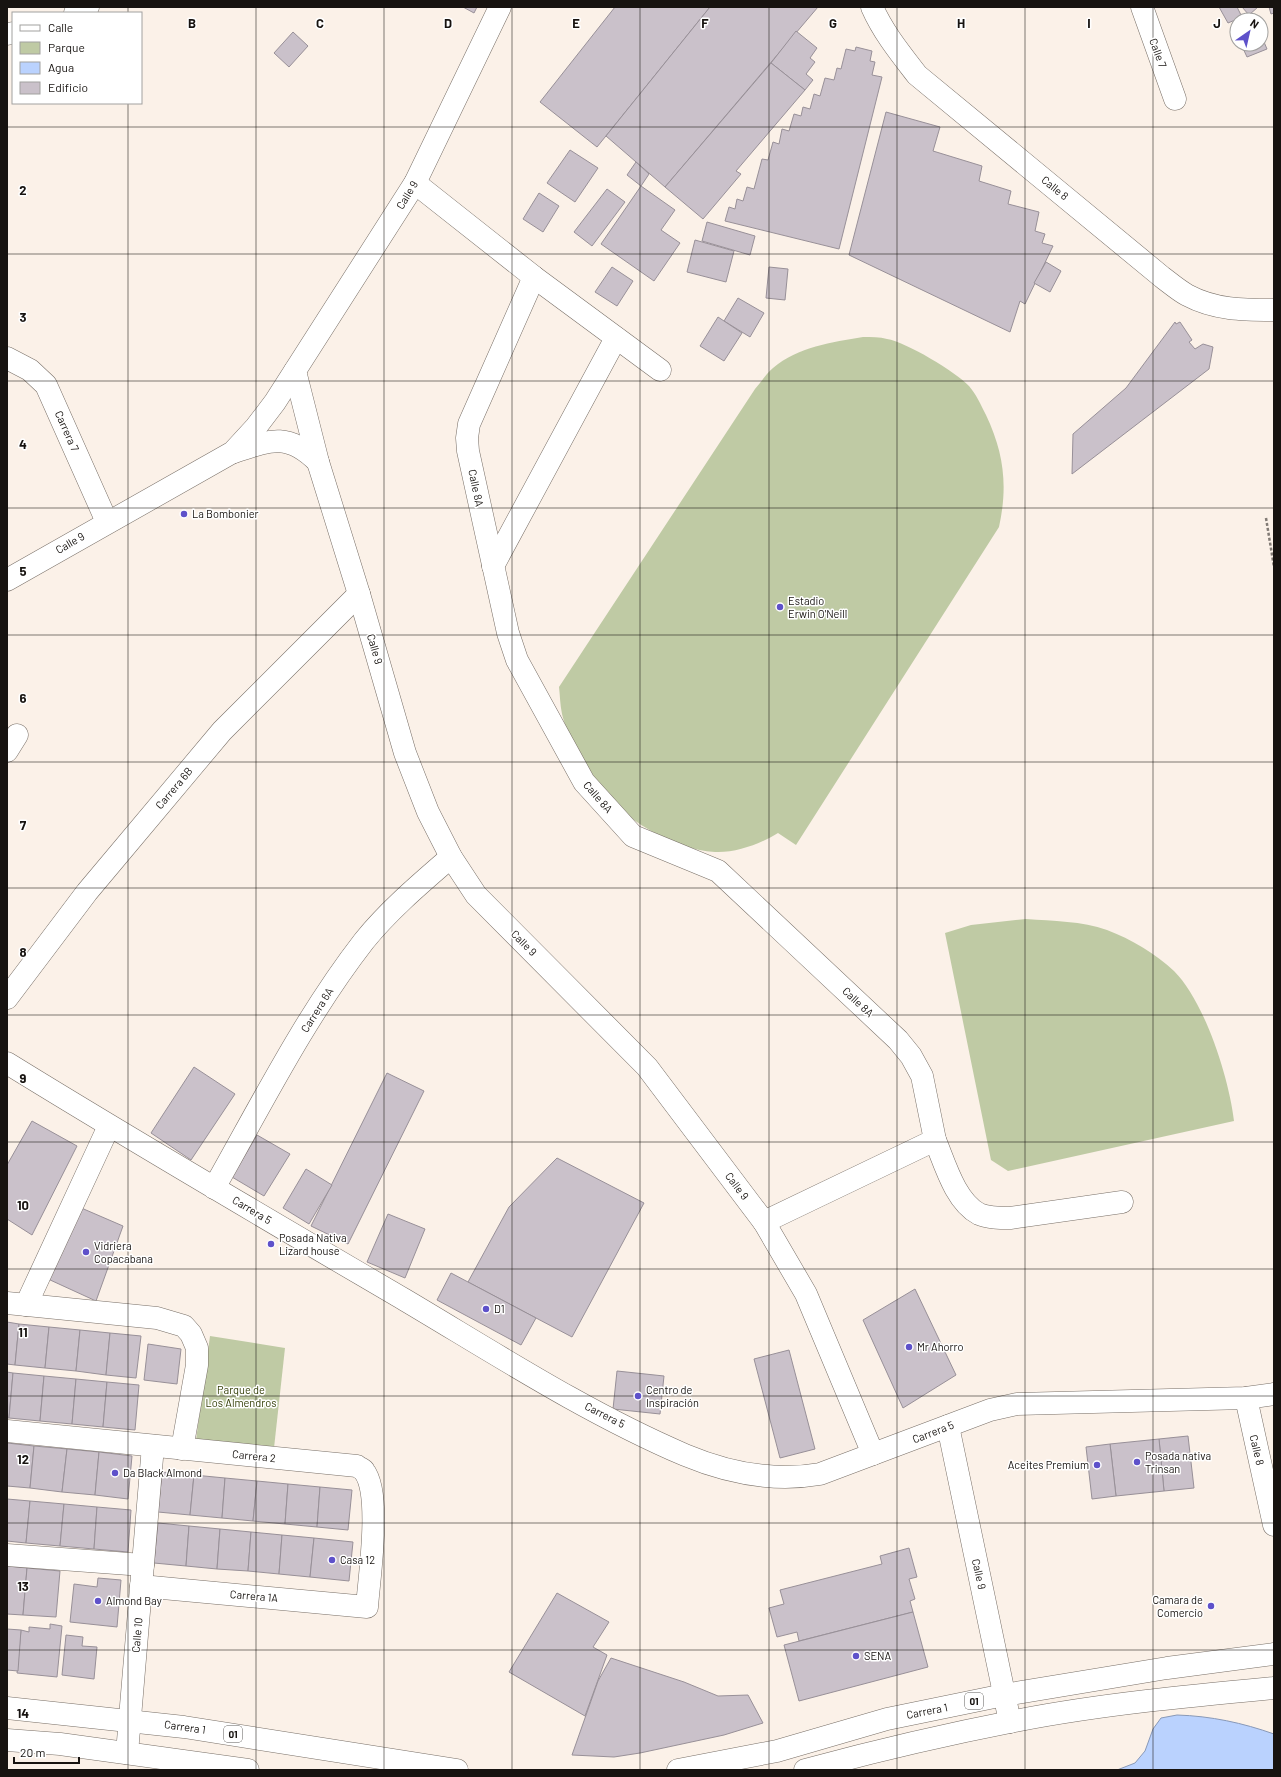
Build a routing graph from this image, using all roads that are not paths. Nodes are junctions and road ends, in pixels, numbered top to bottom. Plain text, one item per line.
1 (88, 7) edge
2 (500, 7) edge
3 (872, 7) edge
4 (1142, 7) edge
5 (77, 12) edge
6 (1174, 99) dead end
7 (415, 183) junction
8 (534, 277) junction
9 (1274, 310) edge
10 (616, 338) junction
11 (7, 358) edge
12 (660, 370) dead end
13 (295, 371) junction
14 (233, 452) junction
15 (318, 462) junction
16 (108, 522) junction
17 (493, 566) junction
18 (7, 580) edge
19 (359, 594) junction
20 (451, 857) junction
21 (7, 998) edge
22 (7, 1063) edge
23 (109, 1126) junction
24 (935, 1140) junction
25 (214, 1188) junction
26 (1122, 1202) dead end
27 (764, 1222) junction
28 (17, 1304) edge
29 (1274, 1394) edge
30 (1246, 1398) junction
31 (948, 1426) junction
32 (7, 1431) edge
33 (153, 1446) junction
34 (182, 1449) junction
35 (873, 1454) junction
36 (1274, 1525) edge
37 (7, 1554) edge
38 (142, 1575) junction
39 (366, 1606) joint
40 (1274, 1654) edge
41 (1274, 1688) edge
42 (1004, 1695) junction
43 (7, 1708) edge
44 (130, 1720) junction
45 (1010, 1722) junction
46 (7, 1740) edge
47 (127, 1753) junction
48 (248, 1770) edge
49 (457, 1770) edge
50 (678, 1770) edge
51 (805, 1770) edge

1 - 5 main road
2 - 7 main road, Calle 9
3 - 9 main road, Calle 8
4 - 6 main road, Calle 7
7 - 8 main road
7 - 13 main road, Calle 9
8 - 10 main road
8 - 17 main road, Calle 8A
10 - 12 main road
10 - 17 main road
11 - 16 main road, Carrera 7
13 - 14 main road, Calle 9
13 - 15 main road, Calle 9
14 - 15 main road
14 - 16 main road, Calle 9
15 - 19 main road, Calle 9
16 - 18 main road, Calle 9
17 - 24 main road, Calle 8A
19 - 20 main road, Calle 9
19 - 21 main road, Carrera 6B
20 - 25 main road, Carrera 6A
20 - 27 main road, Calle 9
22 - 23 main road, Carrera 5
23 - 25 main road, Carrera 5
23 - 28 main road
24 - 26 main road, Calle 8A
24 - 27 main road
25 - 35 main road, Carrera 5
27 - 35 main road, Calle 9
28 - 34 main road
29 - 30 main road, Carrera 5
30 - 31 main road, Carrera 5
30 - 36 main road, Calle 8
31 - 35 main road, Carrera 5
31 - 42 main road, Calle 9
32 - 33 main road, Carrera 2
33 - 34 main road, Carrera 2
33 - 38 main road, Calle 10
34 - 39 main road, Carrera 2
37 - 38 main road, Carrera 1A
38 - 39 main road, Carrera 1A
38 - 44 main road, Calle 10
40 - 42 main road, Carrera 1 / 01
41 - 45 main road
42 - 45 main road, Calle 9
42 - 50 main road, Carrera 1 / 01
43 - 44 main road, Carrera 1 / 01
44 - 47 main road, Calle 10
44 - 49 main road, Carrera 1 / 01
45 - 51 main road
46 - 47 main road
47 - 48 main road

